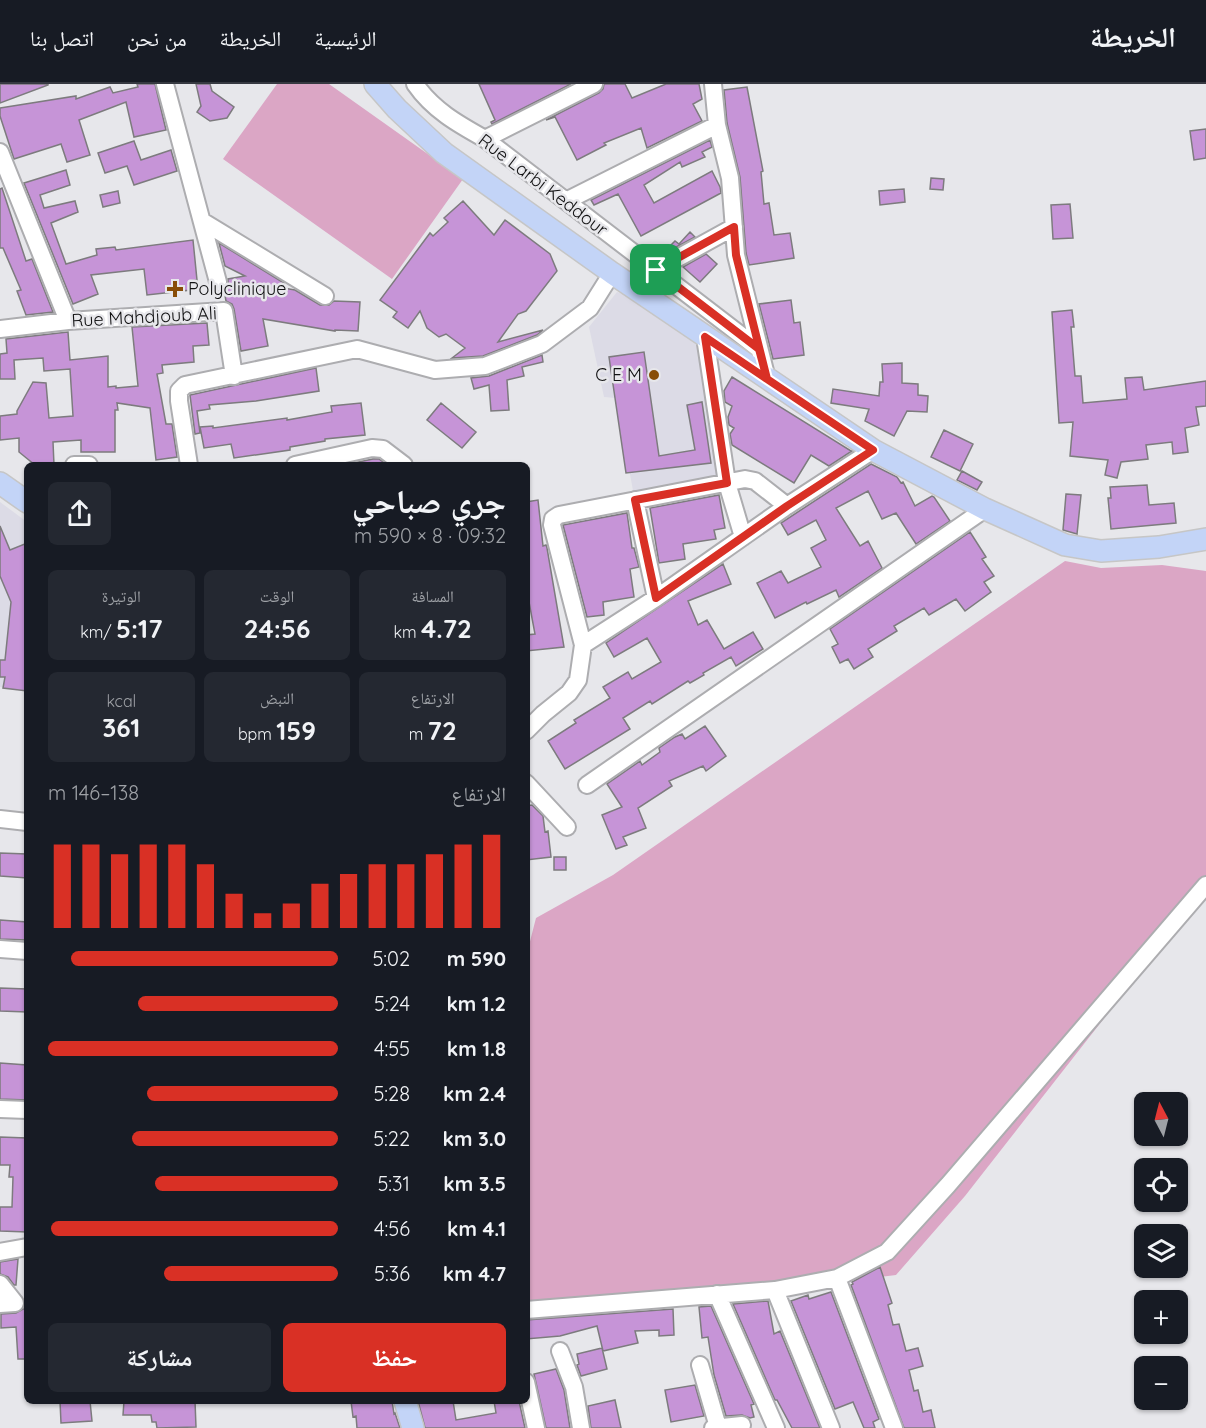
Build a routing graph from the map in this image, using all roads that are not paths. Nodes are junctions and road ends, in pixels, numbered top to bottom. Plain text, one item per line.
1 (165, 84) edge
2 (375, 84) edge
3 (415, 84) edge
4 (594, 84) edge
5 (713, 84) edge
6 (717, 125) junction
7 (485, 139) junction
8 (0, 152) edge
9 (566, 201) junction
10 (202, 221) junction
11 (734, 227) junction
12 (656, 270) junction
13 (612, 273) junction
14 (218, 282) dead end
15 (325, 296) dead end
16 (68, 321) junction
17 (0, 328) edge
18 (705, 337) junction
19 (759, 349) junction
20 (234, 376) junction
21 (767, 379) junction
22 (873, 450) junction
23 (188, 462) edge
24 (332, 462) edge
25 (400, 462) edge
26 (0, 483) edge
27 (727, 483) junction
28 (24, 500) edge
29 (635, 500) junction
30 (787, 506) junction
31 (985, 509) junction
32 (743, 537) junction
33 (1206, 538) edge
34 (656, 598) junction
35 (583, 645) junction
36 (530, 727) edge
37 (586, 785) dead end
38 (530, 787) edge
39 (0, 819) edge
40 (24, 822) edge
41 (567, 827) dead end
42 (1206, 885) edge
43 (0, 949) edge
44 (24, 951) edge
45 (0, 1109) edge
46 (24, 1110) edge
47 (24, 1248) edge
48 (0, 1257) edge
49 (837, 1278) junction
50 (0, 1284) edge
51 (775, 1290) junction
52 (717, 1294) junction
53 (17, 1303) edge
54 (530, 1310) edge
55 (560, 1351) dead end
56 (700, 1365) dead end
57 (530, 1400) edge
58 (406, 1404) edge
59 (742, 1425) dead end
60 (413, 1428) edge
61 (536, 1428) edge
62 (581, 1428) edge
63 (716, 1428) edge
64 (776, 1428) edge
65 (831, 1428) edge
66 (894, 1428) edge

1 - 10 street
2 - 13 main road
3 - 7 street, Rue Larbi Keddour
4 - 7 street
5 - 6 street
6 - 9 street
6 - 11 street
7 - 9 street, Rue Larbi Keddour
8 - 16 street
9 - 12 street, Rue Larbi Keddour
10 - 14 street
10 - 15 street
11 - 12 street
11 - 19 street
12 - 19 street, Rue Larbi Keddour
13 - 18 main road
13 - 20 street
16 - 17 street, Rue Mahdjoub Ali
16 - 20 street, Rue Mahdjoub Ali
18 - 21 main road
18 - 27 street
19 - 21 street
20 - 23 street
21 - 22 main road
22 - 30 street
22 - 31 main road
24 - 25 street
26 - 28 main road
27 - 29 street
27 - 30 street
27 - 32 street
29 - 34 street
29 - 35 street
30 - 32 street
31 - 33 main road
31 - 37 street
32 - 34 street
34 - 35 street
35 - 36 street
38 - 41 street
39 - 40 street
42 - 49 street
43 - 44 street
45 - 46 street
47 - 48 street
49 - 51 street
49 - 66 street
50 - 53 street
51 - 52 street
51 - 65 street
52 - 54 street
52 - 64 street
55 - 62 street
56 - 63 street
57 - 61 street
58 - 60 main road
59 - 63 street

